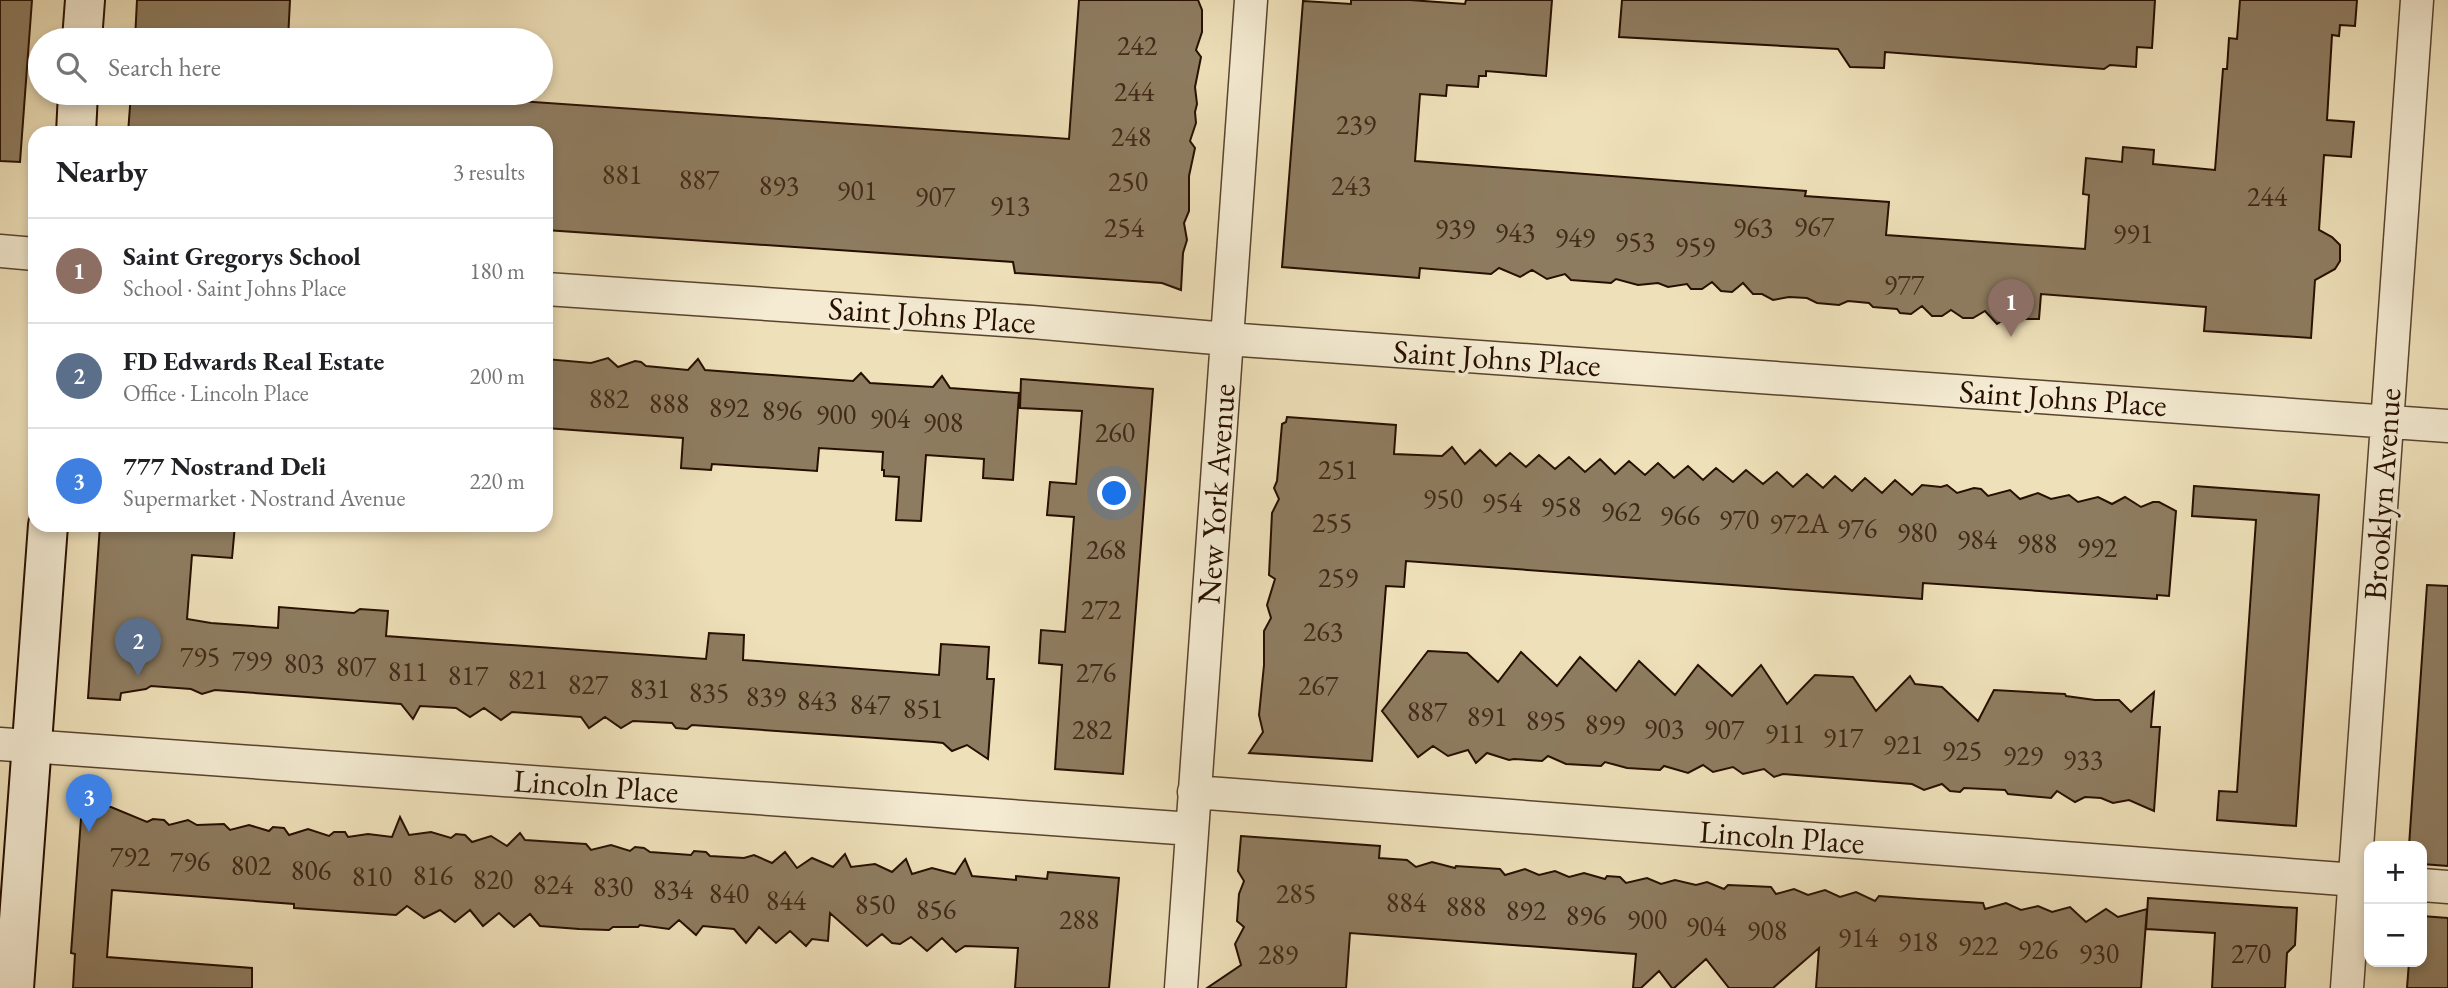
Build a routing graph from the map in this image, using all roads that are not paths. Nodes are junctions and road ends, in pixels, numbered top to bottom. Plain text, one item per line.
1 (85, 0) edge
2 (1251, 0) edge
3 (2417, 0) edge
4 (83, 28) edge
5 (77, 105) edge
6 (76, 126) edge
7 (0, 251) edge
8 (28, 253) edge
9 (553, 289) edge
10 (1227, 339) junction
11 (2387, 421) junction
12 (2448, 426) edge
13 (47, 532) edge
14 (16, 745) edge
15 (1194, 792) junction
16 (1192, 829) junction
17 (2362, 881) edge
18 (2427, 885) edge
19 (2448, 887) edge
20 (14, 988) edge
21 (1181, 988) edge
22 (2347, 988) edge

1 - 4 main road
2 - 10 street, New York Avenue
3 - 11 street, Brooklyn Avenue
5 - 6 main road
7 - 8 street
9 - 10 street, Saint Johns Place
10 - 11 street, Saint Johns Place
10 - 15 street, New York Avenue
11 - 12 street, Saint Johns Place
11 - 17 street, Brooklyn Avenue
13 - 14 main road
14 - 16 street, Lincoln Place
14 - 20 main road
15 - 16 street, New York Avenue
15 - 17 street, Lincoln Place
16 - 21 street, New York Avenue
17 - 22 street, Brooklyn Avenue
18 - 19 street

